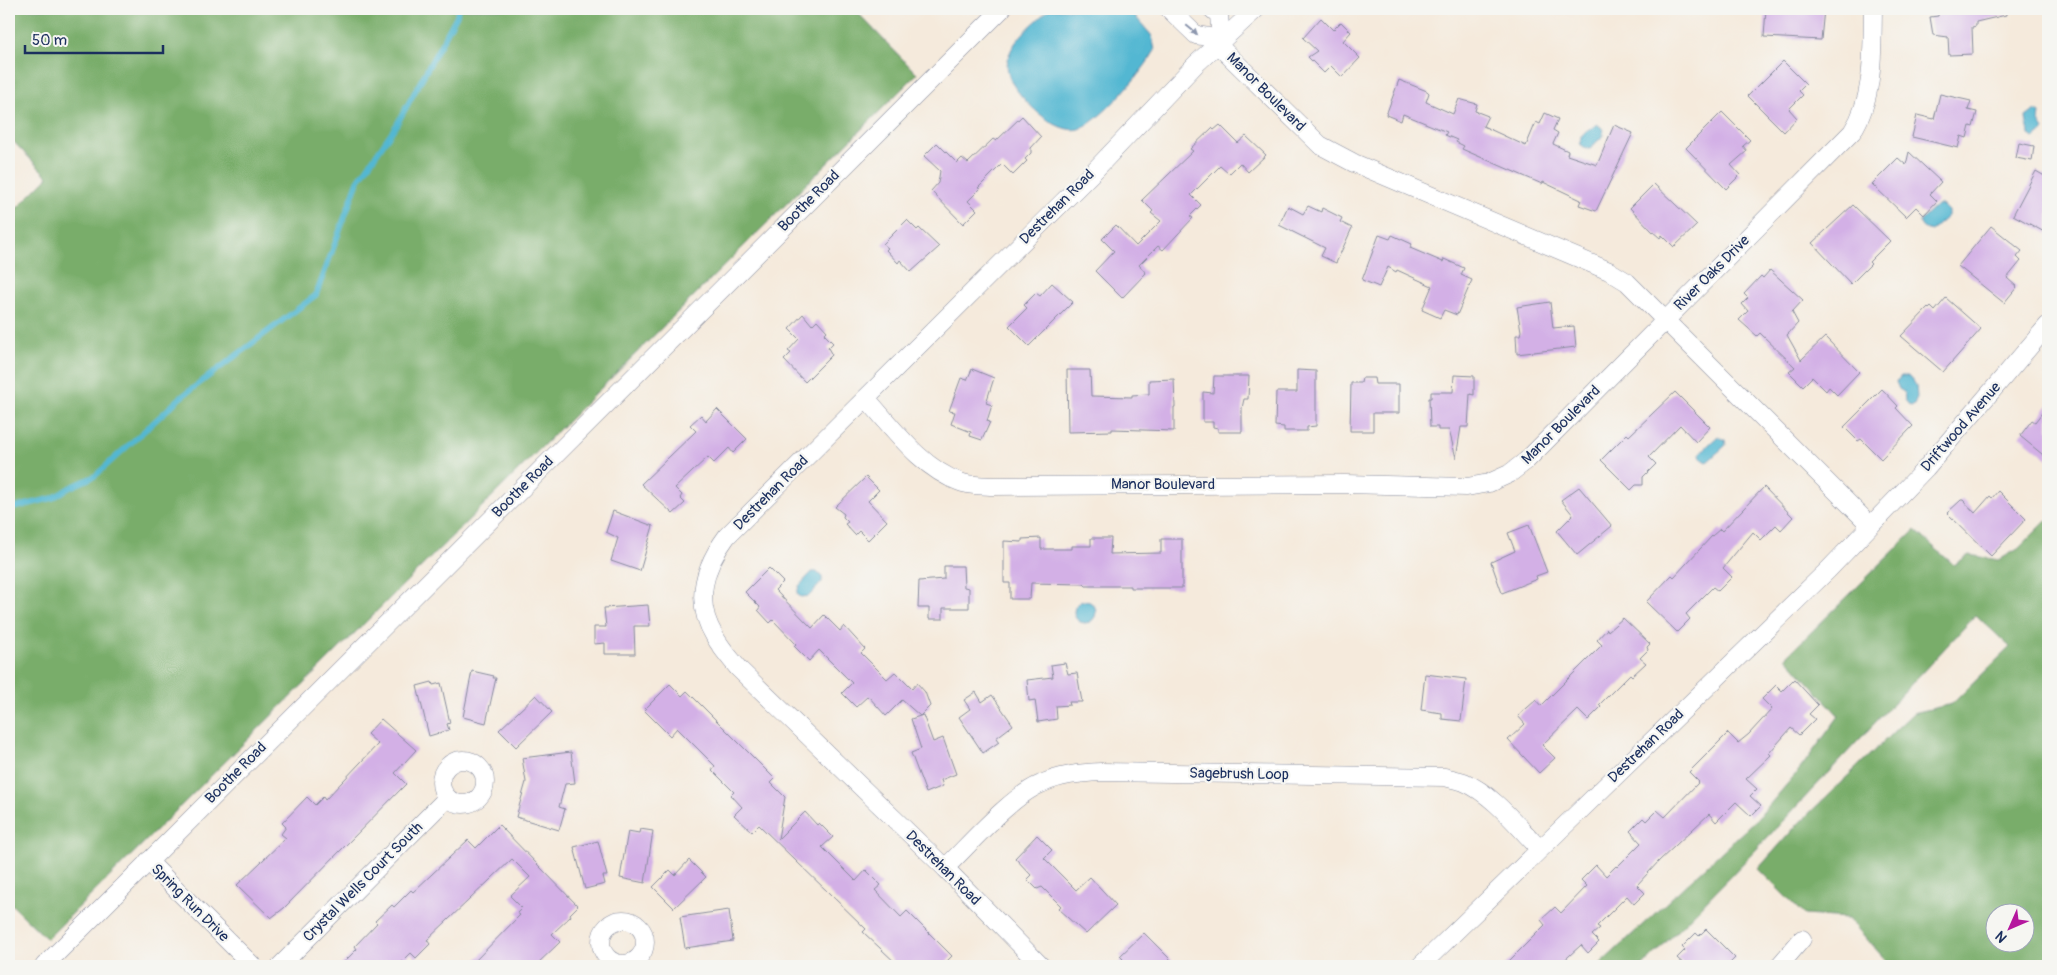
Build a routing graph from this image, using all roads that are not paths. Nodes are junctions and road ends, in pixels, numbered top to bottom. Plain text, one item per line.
1 (1002, 9) edge
2 (1169, 9) edge
3 (1212, 9) edge
4 (1256, 9) edge
5 (1873, 9) edge
6 (1219, 42) junction
7 (1666, 320) junction
8 (2048, 325) edge
9 (866, 398) junction
10 (1870, 526) junction
11 (446, 798) dead end
12 (1540, 849) junction
13 (148, 861) junction
14 (945, 868) junction
15 (1802, 939) dead end
16 (44, 966) edge
17 (253, 966) edge
18 (280, 966) edge
19 (1041, 966) edge
20 (1420, 966) edge
21 (1779, 966) edge

1 - 13 street, Boothe Road
2 -> 6 street, Manor Boulevard
3 - 6 street
4 - 6 street, Destrehan Road
5 - 7 street, River Oaks Drive
6 - 7 street, Manor Boulevard
6 - 9 street, Destrehan Road
7 - 9 street, Manor Boulevard
7 - 10 street, River Oaks Drive
8 - 10 street, Driftwood Avenue
9 - 14 street, Destrehan Road
10 - 12 street, Destrehan Road
11 - 18 street, Crystal Wells Court South
12 - 14 street, Sagebrush Loop
12 - 20 street, Destrehan Road
13 - 16 street, Boothe Road
13 - 17 street, Spring Run Drive
14 - 19 street, Destrehan Road
15 - 21 street

